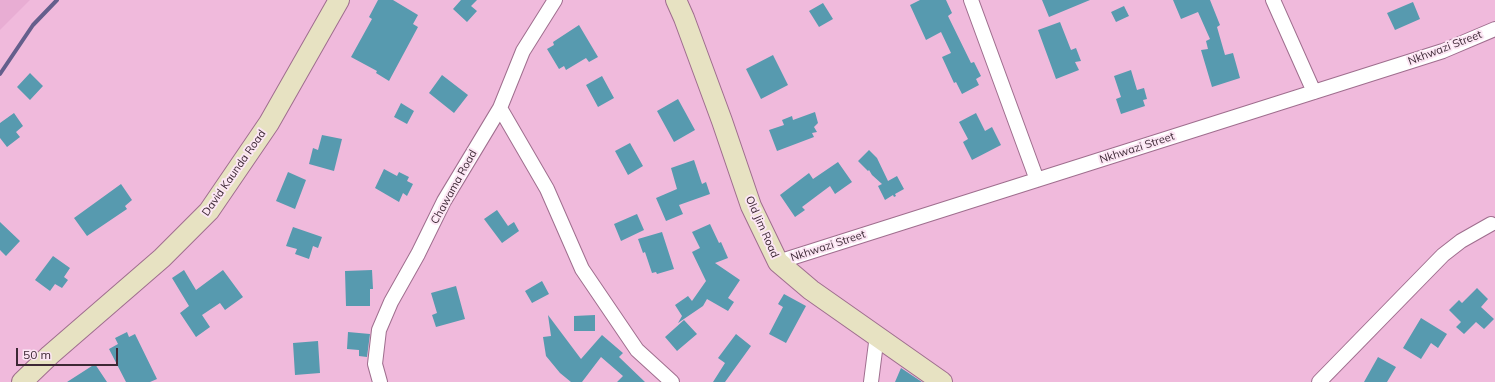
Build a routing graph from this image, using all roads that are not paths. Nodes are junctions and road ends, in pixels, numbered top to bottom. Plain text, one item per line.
1 (339, 0) edge
2 (555, 0) edge
3 (676, 0) edge
4 (971, 0) edge
5 (1273, 0) edge
6 (1495, 29) edge
7 (1314, 92) junction
8 (500, 108) junction
9 (1037, 180) junction
10 (1491, 224) dead end
11 (778, 262) junction
12 (877, 335) junction
13 (22, 382) edge
14 (380, 382) edge
15 (672, 382) edge
16 (871, 382) edge
17 (942, 382) edge
18 (1319, 382) edge

1 - 13 street, David Kaunda Road
2 - 8 street, Chawama Road
3 - 11 street, Old Jim Road
4 - 9 street
5 - 7 street
6 - 7 street, Nkhwazi Street
7 - 9 street, Nkhwazi Street
8 - 14 street, Chawama Road
8 - 15 street
9 - 11 street, Nkhwazi Street
10 - 18 street
11 - 12 street, Old Jim Road
12 - 16 street
12 - 17 street, Old Jim Road

